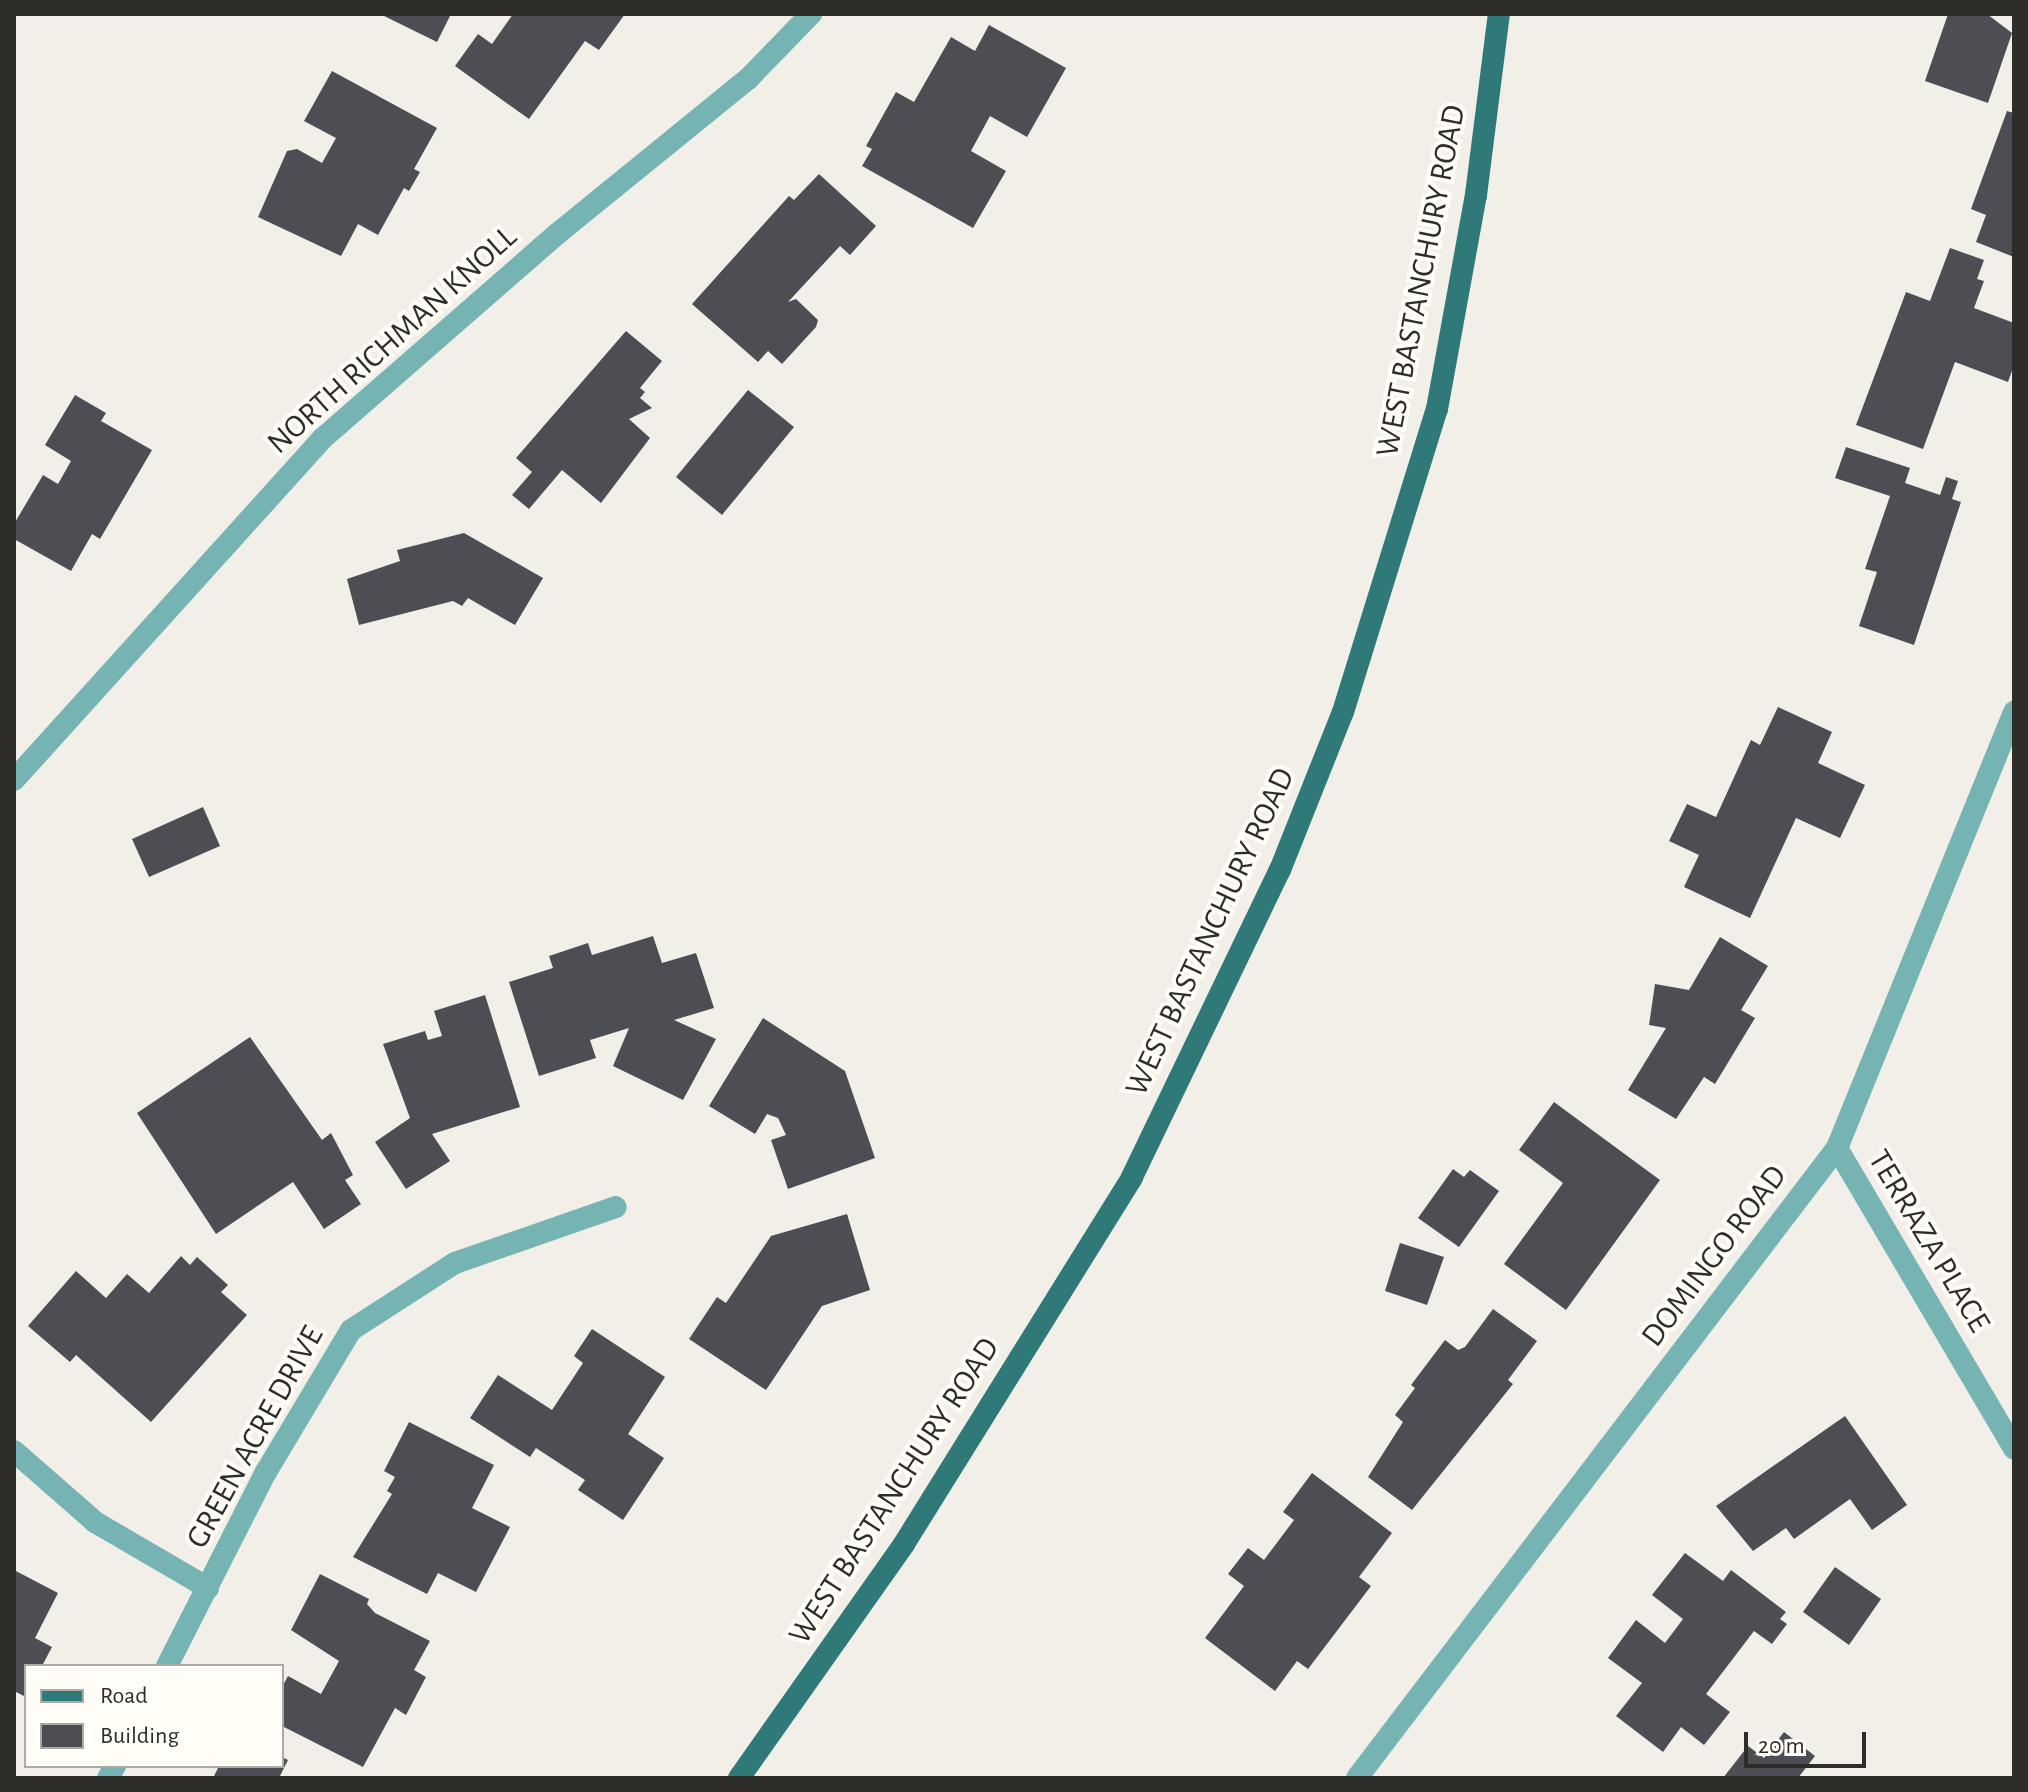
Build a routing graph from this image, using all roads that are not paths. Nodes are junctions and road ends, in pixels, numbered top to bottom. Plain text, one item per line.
1 (811, 14) edge
2 (1499, 14) edge
3 (2014, 712) edge
4 (14, 780) edge
5 (1837, 1148) junction
6 (616, 1207) dead end
7 (2014, 1449) edge
8 (14, 1451) edge
9 (208, 1588) junction
10 (168, 1664) edge
11 (739, 1778) edge
12 (1357, 1778) edge

1 - 4 street, NORTH RICHMAN KNOLL
2 - 11 main road, WEST BASTANCHURY ROAD
3 - 5 street, DOMINGO ROAD
5 - 7 street, TERRAZA PLACE
5 - 12 street, DOMINGO ROAD
6 - 9 street, GREEN ACRE DRIVE
8 - 9 street
9 - 10 street, GREEN ACRE DRIVE

